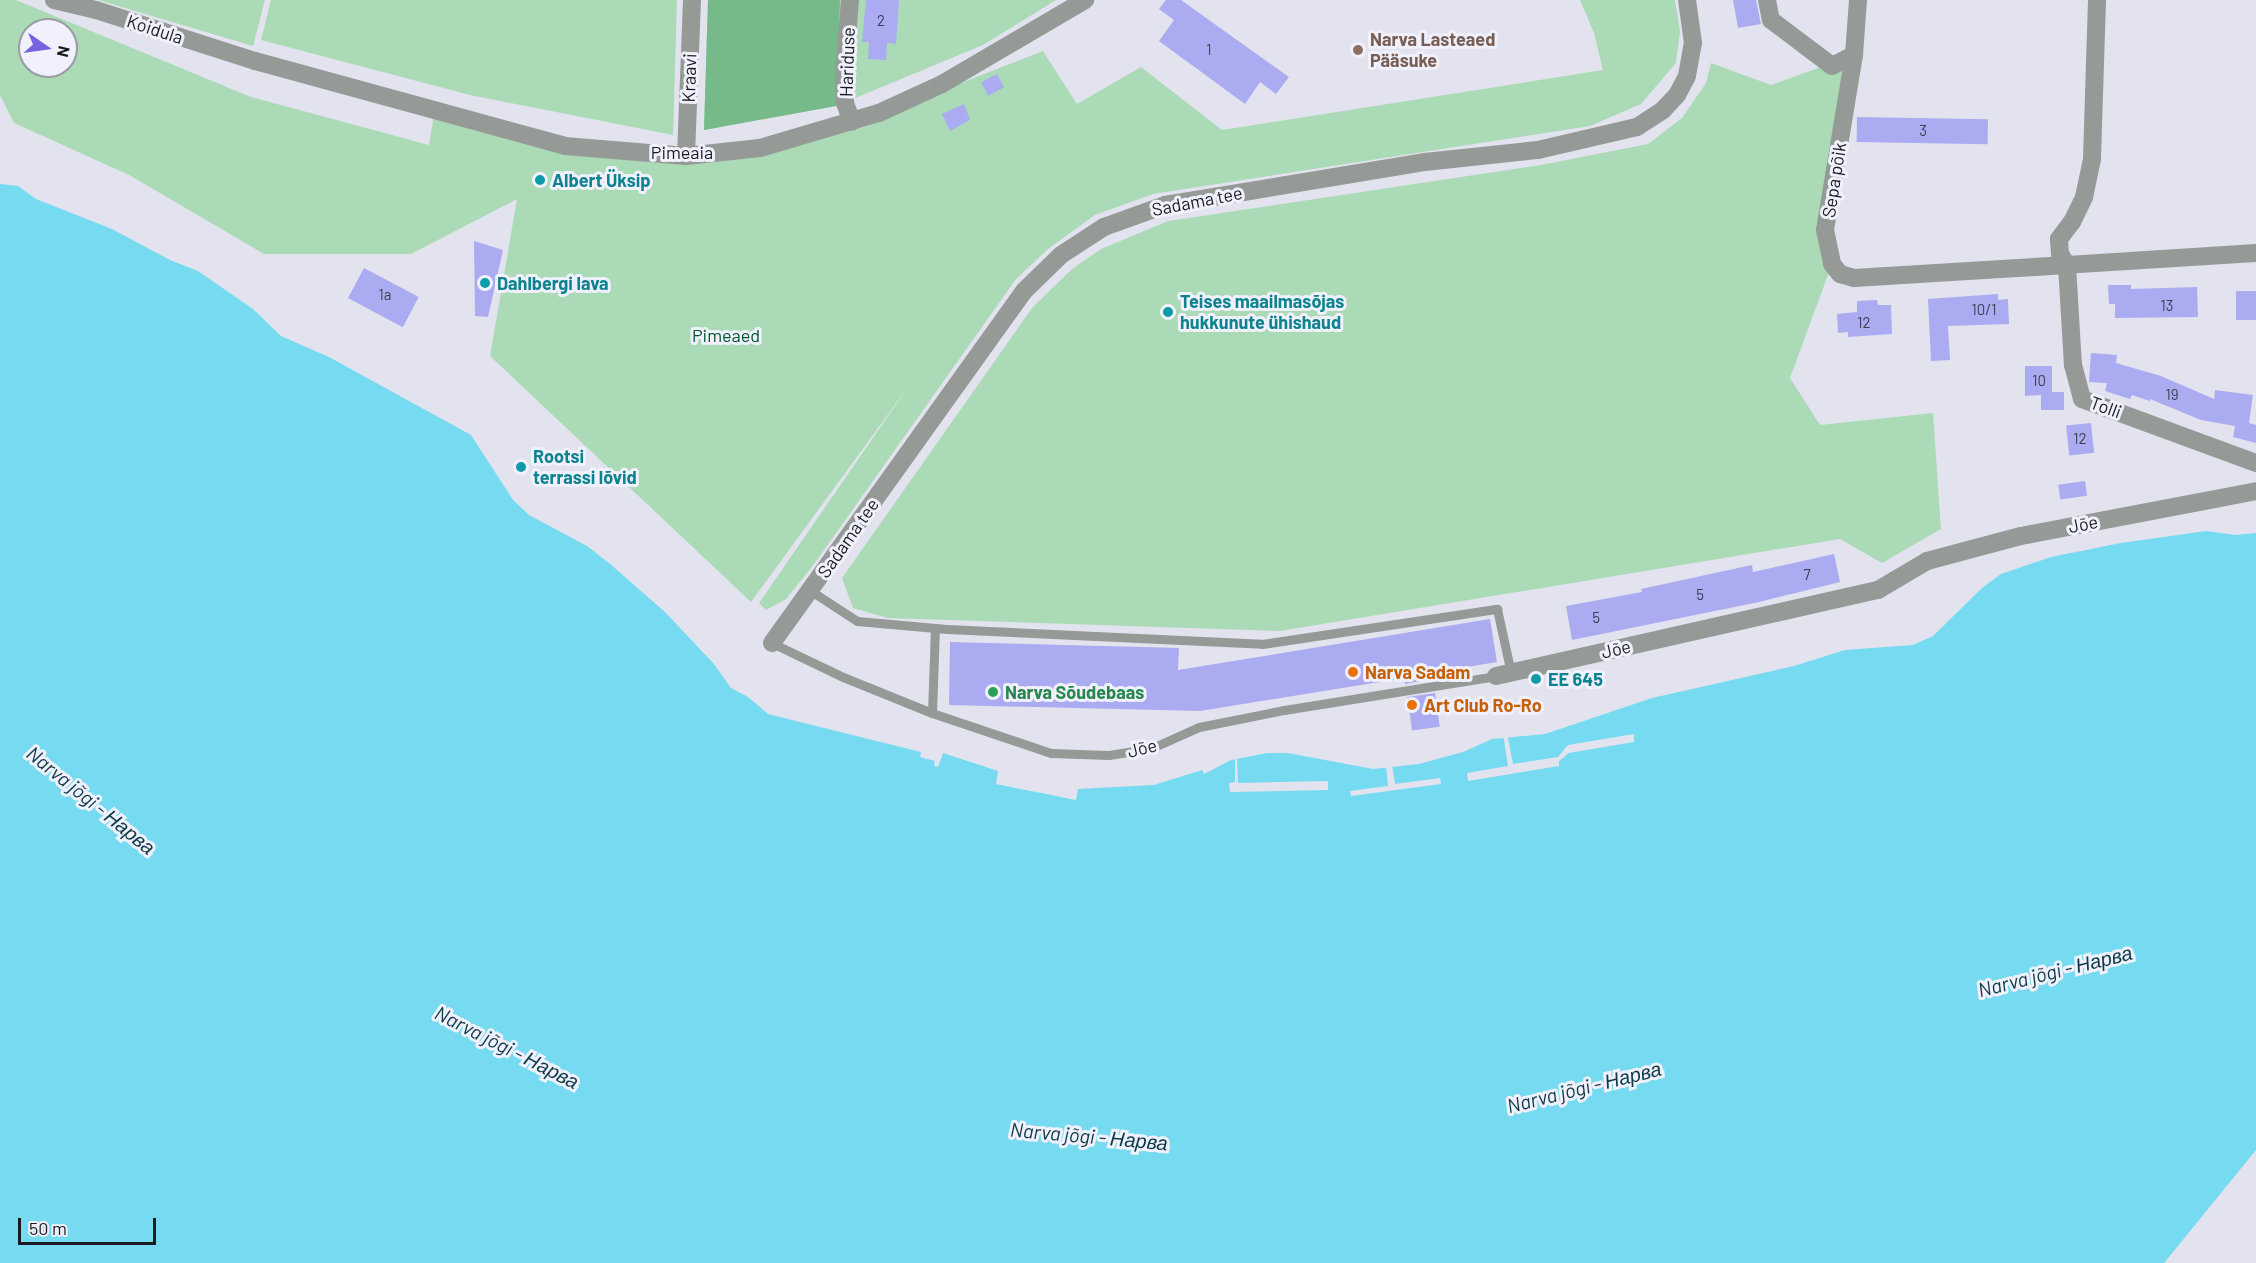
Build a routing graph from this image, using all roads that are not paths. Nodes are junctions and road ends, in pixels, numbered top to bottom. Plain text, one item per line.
1 (54, 0) edge
2 (692, 0) edge
3 (850, 0) edge
4 (1085, 0) edge
5 (1687, 0) edge
6 (1767, 0) edge
7 (1858, 0) edge
8 (2097, 0) edge
9 (1854, 55) junction
10 (255, 62) joint
11 (852, 122) junction
12 (686, 156) junction
13 (2256, 253) edge
14 (2067, 265) junction
15 (2256, 463) edge
16 (2256, 491) edge
17 (811, 591) junction
18 (935, 628) junction
19 (772, 643) joint
20 (1503, 675) junction
21 (932, 713) junction

1 - 10 street, Koidula
2 - 12 street, Kraavi
3 - 11 street, Hariduse
4 - 11 street, Pimeaia
5 - 17 street, Sadama tee
6 - 9 street
7 - 9 street, Sepa põik
8 - 14 street, Tolli
9 - 14 street, Sepa põik
10 - 12 street, Pimeaia
11 - 12 street, Pimeaia
13 - 14 street
14 - 15 street, Tolli
16 - 20 street, Jõe
17 - 18 lane
17 - 19 street, Sadama tee
18 - 20 lane
18 - 21 lane
19 - 21 lane, Jõe
20 - 21 lane, Jõe

